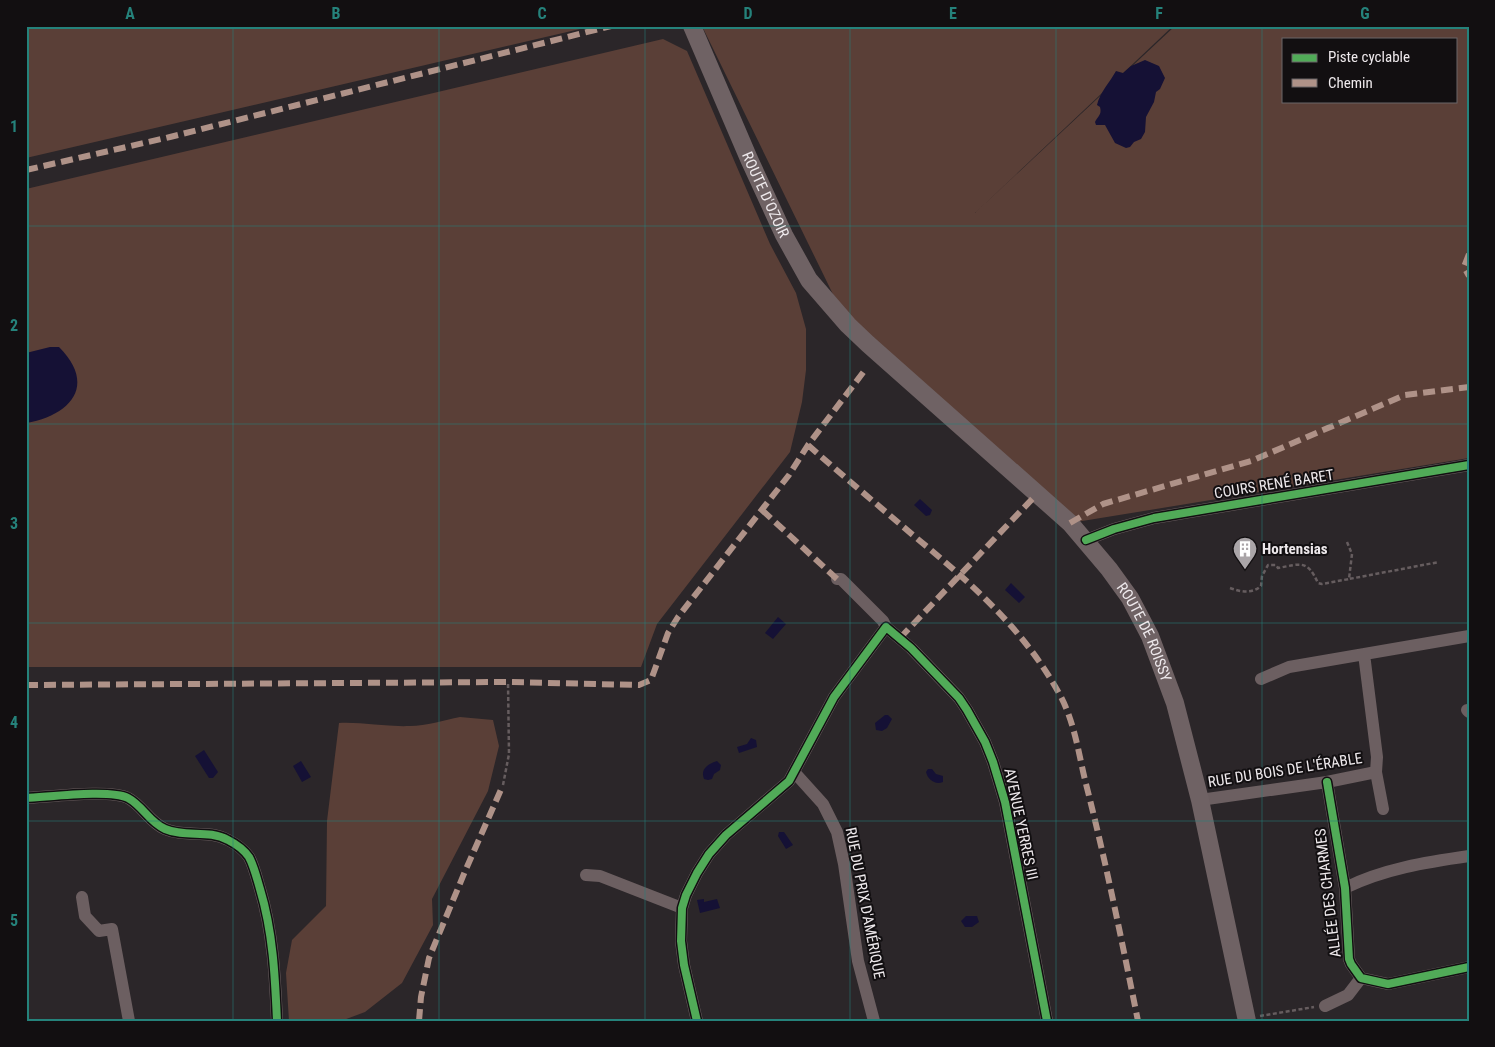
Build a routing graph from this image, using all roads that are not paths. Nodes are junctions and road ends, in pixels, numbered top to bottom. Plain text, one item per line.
1 (692, 26) edge
2 (868, 344) joint
3 (1469, 465) edge
4 (1086, 540) junction
5 (837, 579) dead end
6 (886, 627) junction
7 (1469, 636) edge
8 (1364, 654) junction
9 (1261, 679) dead end
10 (1376, 772) junction
11 (795, 774) junction
12 (1328, 782) junction
13 (26, 798) edge
14 (1200, 800) junction
15 (1383, 809) dead end
16 (1469, 856) edge
17 (586, 875) dead end
18 (1345, 888) junction
19 (82, 897) dead end
20 (682, 908) junction
21 (1469, 968) edge
22 (1361, 978) junction
23 (1325, 1006) road end
24 (1247, 1019) edge
25 (129, 1021) edge
26 (277, 1021) edge
27 (697, 1021) edge
28 (874, 1021) edge
29 (1047, 1021) edge

1 - 2 main road, ROUTE D'OZOIR
2 - 4 main road, ROUTE DE ROISSY
3 - 4 street, COURS RENÉ BARET
4 - 14 main road, ROUTE DE ROISSY
5 - 6 street, AVENUE YERRES III
6 - 11 street
6 - 29 street, AVENUE YERRES III
7 - 8 street
8 - 9 street
8 - 10 street, RUE DU BOIS DE L'ÉRABLE
10 - 12 street, RUE DU BOIS DE L'ÉRABLE
10 - 15 street, RUE DU BOIS DE L'ÉRABLE
11 - 20 street
11 - 28 street, RUE DU PRIX D'AMÉRIQUE
12 - 14 street, RUE DU BOIS DE L'ÉRABLE
12 - 18 street, ALLÉE DES CHARMES
13 - 26 street
14 - 24 main road, ROUTE DE ROISSY
16 - 18 street
17 - 20 street
18 - 22 street, ALLÉE DES CHARMES
19 - 25 street
20 - 27 street
21 - 22 street
22 - 23 street

